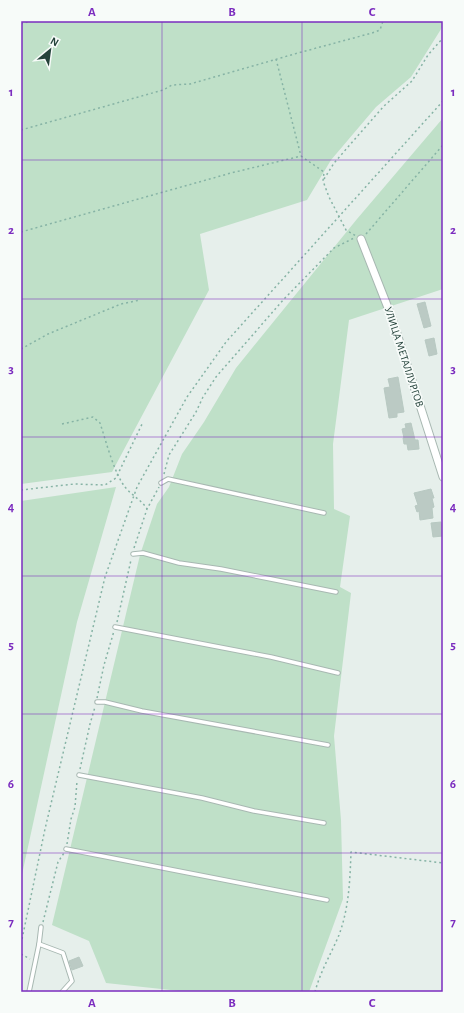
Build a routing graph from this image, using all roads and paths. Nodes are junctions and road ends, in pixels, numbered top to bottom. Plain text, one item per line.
1 (30, 21) edge
2 (383, 21) edge
3 (21, 24) edge
4 (443, 38) edge
5 (276, 59) junction
6 (443, 101) edge
7 (21, 130) edge
8 (443, 145) edge
9 (301, 156) junction
10 (331, 169) junction
11 (324, 172) junction
12 (323, 180) junction
13 (340, 217) junction
14 (21, 232) edge
15 (361, 238) junction
16 (140, 300) dead end
17 (21, 349) edge
18 (143, 422) dead end
19 (62, 424) dead end
20 (118, 474) junction
21 (443, 477) edge
22 (161, 483) junction
23 (21, 490) edge
24 (134, 495) junction
25 (147, 509) junction
26 (324, 513) dead end
27 (133, 554) junction
28 (336, 592) dead end
29 (115, 627) junction
30 (338, 673) dead end
31 (97, 702) junction
32 (328, 745) dead end
33 (79, 775) junction
34 (324, 823) dead end
35 (66, 849) junction
36 (443, 864) edge
37 (327, 900) dead end
38 (41, 927) joint
39 (21, 944) edge
40 (40, 944) junction
41 (21, 954) edge
42 (36, 962) junction
43 (29, 992) edge
44 (62, 992) edge
45 (315, 992) edge

1 - 3 path
2 - 5 path
4 - 10 path
5 - 7 path
5 - 9 path
6 - 13 path
8 - 15 path
9 - 11 path
9 - 14 path
10 - 11 path
10 - 12 path
11 - 12 path
12 - 13 path
13 - 15 path
13 - 24 path
15 - 21 street, УЛИЦА МЕТАЛЛУРГОВ
15 - 22 path
16 - 17 path
18 - 20 path
19 - 20 path
20 - 23 path
20 - 24 path
22 - 25 path
22 - 26 lane
24 - 25 path
24 - 39 path
25 - 27 path
27 - 28 lane
27 - 29 path
29 - 30 lane
29 - 31 path
31 - 32 lane
31 - 33 path
33 - 34 lane
33 - 35 path
35 - 37 lane
35 - 38 path
36 - 45 path
38 - 40 lane
40 - 42 lane
40 - 44 lane
41 - 42 path
42 - 43 lane

